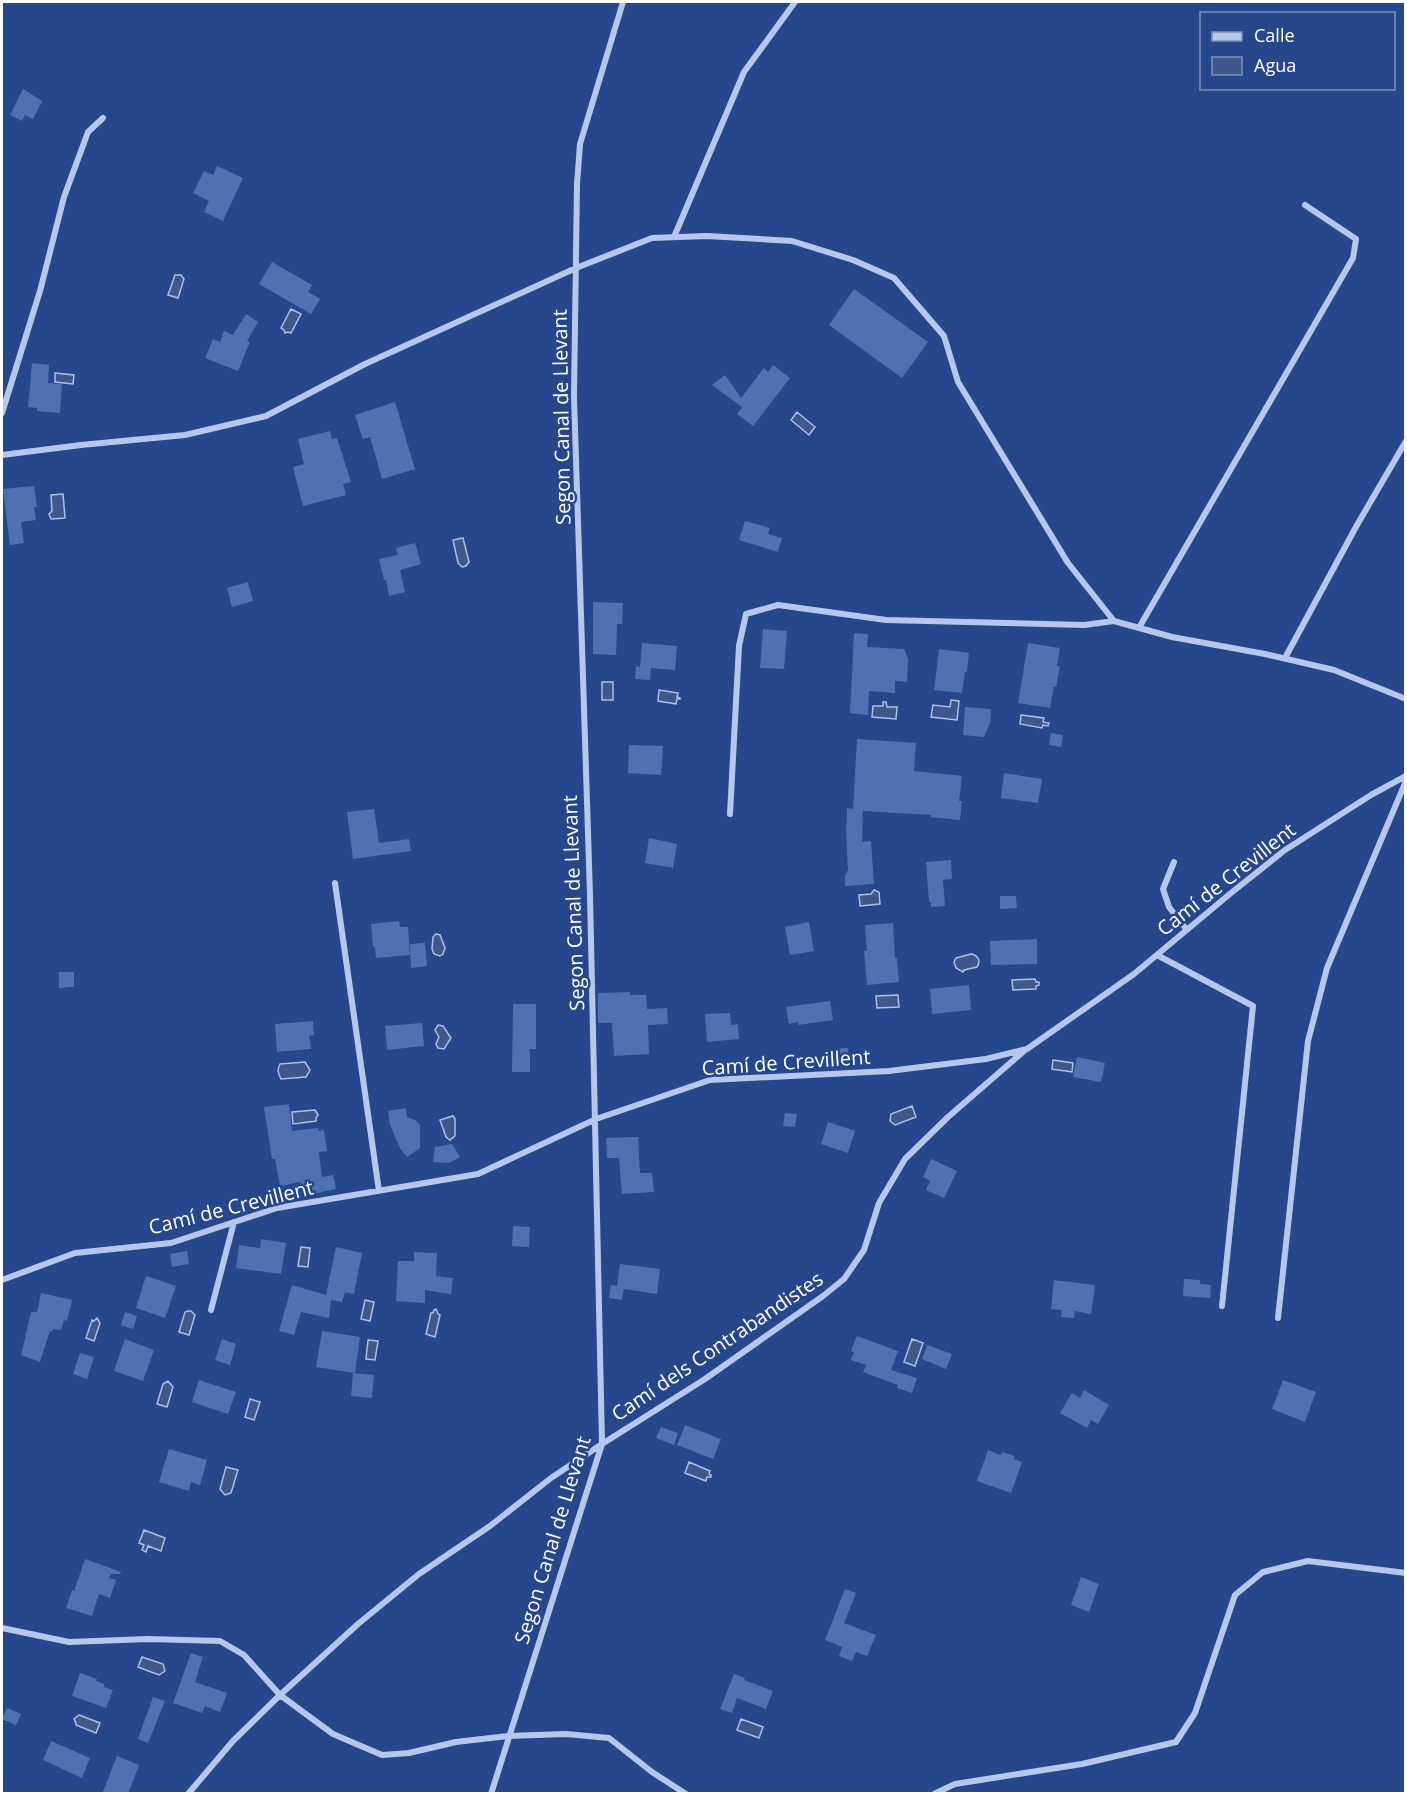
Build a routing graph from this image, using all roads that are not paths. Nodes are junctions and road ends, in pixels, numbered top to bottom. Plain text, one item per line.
1 (623, 2) edge
2 (795, 2) edge
3 (103, 118) dead end
4 (1305, 205) dead end
5 (674, 237) junction
6 (576, 268) junction
7 (2, 413) edge
8 (1406, 441) edge
9 (2, 455) edge
10 (1114, 621) junction
11 (1140, 626) junction
12 (1285, 658) junction
13 (1406, 699) edge
14 (1406, 778) edge
15 (730, 814) dead end
16 (1174, 862) dead end
17 (335, 883) dead end
18 (1187, 930) junction
19 (1157, 955) junction
20 (1027, 1049) junction
21 (596, 1119) junction
22 (379, 1191) junction
23 (234, 1222) junction
24 (2, 1280) edge
25 (1222, 1306) dead end
26 (211, 1310) dead end
27 (1278, 1318) dead end
28 (602, 1444) junction
29 (1406, 1573) edge
30 (2, 1628) edge
31 (280, 1695) junction
32 (508, 1736) junction
33 (188, 1794) edge
34 (491, 1794) edge
35 (686, 1794) edge
36 (934, 1794) edge

1 - 6 street, Segon Canal de Llevant
2 - 5 street
3 - 7 street
4 - 11 street
5 - 6 street
5 - 10 street
6 - 9 street
6 - 21 street, Segon Canal de Llevant
8 - 12 street
10 - 11 street
10 - 15 street
11 - 12 street
12 - 13 street
14 - 18 street, Camí de Crevillent
14 - 27 street
16 - 18 street
17 - 22 street
18 - 19 street, Camí de Crevillent
19 - 20 street, Camí de Crevillent
19 - 25 street
20 - 21 street, Camí de Crevillent
20 - 28 street, Camí dels Contrabandistes
21 - 22 street, Camí de Crevillent
21 - 28 street, Segon Canal de Llevant
22 - 23 street, Camí de Crevillent
23 - 24 street, Camí de Crevillent
23 - 26 street
28 - 31 street, Camí dels Contrabandistes
28 - 32 street, Segon Canal de Llevant
29 - 36 street
30 - 31 street
31 - 32 street
31 - 33 street, Camí dels Contrabandistes
32 - 34 street, Segon Canal de Llevant
32 - 35 street

